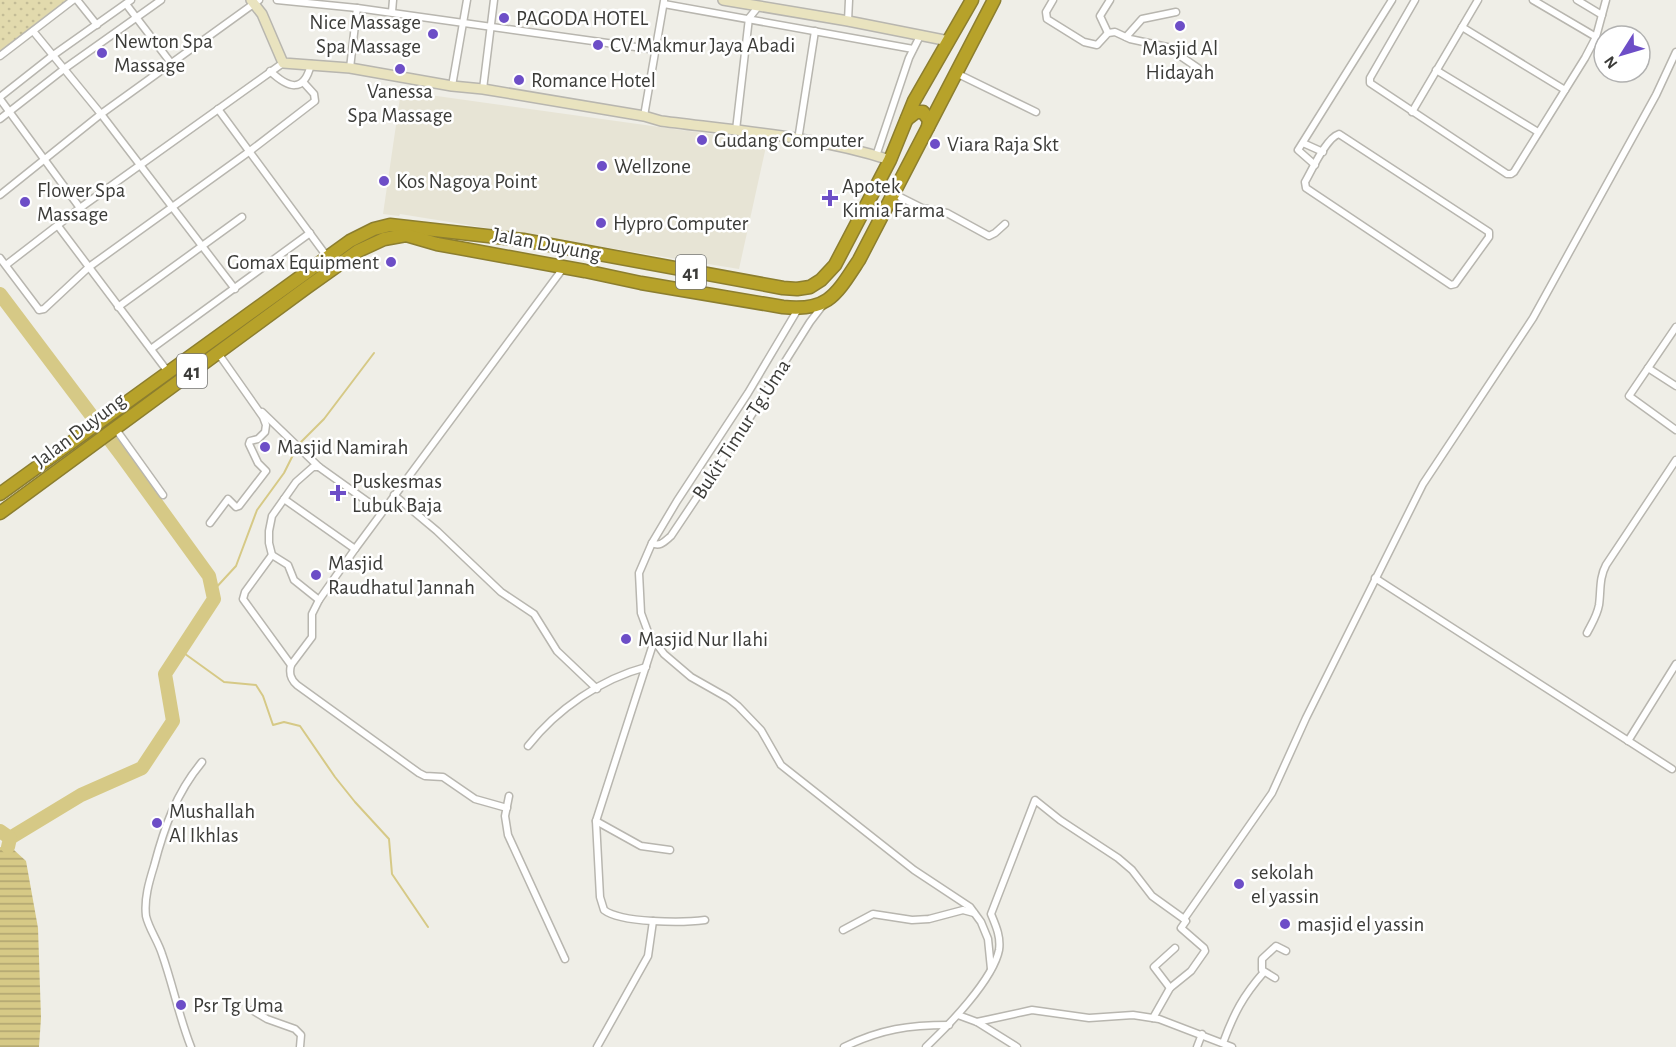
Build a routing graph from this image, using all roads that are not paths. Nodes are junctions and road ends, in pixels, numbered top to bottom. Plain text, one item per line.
1 (75, 0) edge
2 (161, 0) edge
3 (277, 0) edge
4 (393, 0) edge
5 (467, 0) edge
6 (495, 0) edge
7 (723, 0) edge
8 (849, 0) edge
9 (972, 0) edge
10 (994, 0) edge
11 (1053, 0) edge
12 (1110, 0) edge
13 (1392, 0) edge
14 (1415, 0) edge
15 (1478, 0) edge
16 (1533, 0) edge
17 (1577, 0) edge
18 (1606, 0) edge
19 (255, 1) edge
20 (297, 1) edge
21 (129, 2) edge
22 (664, 2) edge
23 (758, 7) junction
24 (357, 8) junction
25 (392, 12) junction
26 (1176, 12) dead end
27 (1602, 15) junction
28 (136, 18) junction
29 (749, 18) junction
30 (820, 18) junction
31 (848, 21) junction
32 (463, 23) junction
33 (1600, 24) edge
34 (97, 25) junction
35 (491, 25) junction
36 (1462, 27) junction
37 (33, 31) junction
38 (817, 32) junction
39 (1108, 33) junction
40 (1592, 35) edge
41 (920, 36) junction
42 (1126, 37) junction
43 (949, 41) junction
44 (1592, 44) edge
45 (913, 49) junction
46 (657, 50) junction
47 (1676, 52) edge
48 (0, 56) edge
49 (52, 56) junction
50 (171, 63) junction
51 (283, 63) junction
52 (311, 64) junction
53 (350, 68) junction
54 (1197, 68) dead end
55 (64, 69) junction
56 (1436, 70) junction
57 (270, 71) junction
58 (956, 73) junction
59 (304, 83) junction
60 (452, 86) junction
61 (923, 86) junction
62 (483, 89) junction
63 (1565, 90) junction
64 (944, 96) junction
65 (0, 98) edge
66 (218, 109) junction
67 (9, 112) junction
68 (1036, 112) dead end
69 (1412, 112) junction
70 (101, 114) junction
71 (644, 116) junction
72 (0, 119) edge
73 (908, 119) junction
74 (928, 127) junction
75 (736, 130) junction
76 (1538, 132) junction
77 (798, 140) junction
78 (1303, 142) junction
79 (250, 151) junction
80 (1323, 153) junction
81 (876, 156) junction
82 (890, 160) junction
83 (44, 161) junction
84 (140, 165) junction
85 (1315, 165) junction
86 (894, 194) junction
87 (0, 195) edge
88 (172, 206) junction
89 (80, 208) junction
90 (242, 217) dead end
91 (1005, 224) dead end
92 (58, 226) junction
93 (310, 233) junction
94 (527, 241) junction
95 (202, 245) junction
96 (555, 246) junction
97 (0, 258) edge
98 (328, 258) junction
99 (524, 259) junction
100 (6, 265) junction
101 (560, 266) junction
102 (89, 267) junction
103 (235, 289) junction
104 (823, 304) junction
105 (118, 307) junction
106 (268, 307) junction
107 (798, 309) junction
108 (1676, 327) edge
109 (1673, 339) edge
110 (151, 349) junction
111 (218, 352) junction
112 (1648, 368) junction
113 (168, 372) junction
114 (1676, 386) edge
115 (260, 410) junction
116 (111, 424) junction
117 (1676, 430) edge
118 (90, 437) junction
119 (1676, 460) edge
120 (320, 467) junction
121 (0, 494) edge
122 (163, 495) dead end
123 (394, 495) junction
124 (284, 499) junction
125 (382, 512) junction
126 (0, 513) edge
127 (210, 523) dead end
128 (652, 543) junction
129 (355, 549) junction
130 (272, 555) junction
131 (1375, 578) junction
132 (319, 600) junction
133 (1587, 633) dead end
134 (654, 641) junction
135 (291, 664) junction
136 (1676, 664) edge
137 (646, 667) junction
138 (597, 689) junction
139 (1628, 741) junction
140 (528, 746) dead end
141 (202, 762) dead end
142 (1672, 769) dead end
143 (509, 796) dead end
144 (507, 808) junction
145 (596, 821) junction
146 (670, 850) dead end
147 (975, 914) junction
148 (1184, 920) junction
149 (653, 921) junction
150 (705, 921) dead end
151 (843, 930) dead end
152 (1174, 948) dead end
153 (1286, 951) dead end
154 (565, 959) dead end
155 (991, 969) junction
156 (1264, 972) junction
157 (1275, 978) dead end
158 (1170, 988) junction
159 (252, 1010) dead end
160 (958, 1015) junction
161 (1153, 1018) junction
162 (977, 1022) junction
163 (949, 1025) junction
164 (1203, 1034) junction
165 (1223, 1043) junction
166 (933, 1044) edge
167 (191, 1047) edge
168 (300, 1047) edge
169 (597, 1047) edge
170 (844, 1047) edge
171 (926, 1047) edge
172 (1017, 1047) edge
173 (1197, 1047) edge
174 (1232, 1047) edge

1 - 34 street
1 - 37 street
2 - 28 street
3 - 20 street
4 - 25 street
5 - 32 street
6 - 35 street
7 - 23 street
8 - 31 street
9 - 43 highway, Jalan Duyung / 41
10 - 58 highway
11 - 39 street
12 - 39 street
13 - 78 street
14 - 69 street
15 - 36 street
16 - 40 street
17 - 27 street
18 - 27 street
19 - 50 street
19 - 51 street
20 - 24 street
21 - 28 street
21 - 34 street
22 - 29 street
22 - 46 street
23 - 29 street
23 - 30 street
24 - 25 street
24 - 53 street
25 - 32 street
26 - 42 street
27 - 33 street
28 - 50 street
28 - 55 street
29 - 38 street
29 - 75 street
30 - 31 street
30 - 38 street
31 - 41 street
32 - 35 street
32 - 60 street
34 - 49 street
35 - 46 street
35 - 62 street
36 - 56 street
36 - 63 street
37 - 48 street
37 - 49 street
38 - 45 street
38 - 77 street
39 - 42 street
41 - 43 street
41 - 45 street
42 - 54 street
43 - 61 highway, Jalan Duyung / 41
44 - 63 street
45 - 81 street
46 - 71 street
47 - 131 street
49 - 55 street
49 - 65 street
50 - 70 street
51 - 52 street
51 - 57 street
52 - 53 street
52 - 59 street
53 - 60 street
55 - 67 street
55 - 70 street
56 - 69 street
56 - 76 street
57 - 59 street
57 - 66 street
58 - 64 highway
58 - 68 street
59 - 79 street
60 - 62 street
61 - 64 highway
61 - 73 highway, Jalan Duyung / 41
62 - 71 street
63 - 76 street
64 - 74 highway
65 - 67 street
66 - 79 street
66 - 84 street
67 - 72 street
67 - 83 street
69 - 76 street
70 - 83 street
70 - 84 street
71 - 75 street
73 - 74 highway
73 - 82 highway, Jalan Duyung / 41
74 - 86 highway
75 - 77 street
77 - 81 street
78 - 80 street
78 - 85 street
79 - 88 street
79 - 93 street
80 - 85 street
80 - 85 street
81 - 82 street
82 - 96 highway, Jalan Duyung / 41
83 - 87 street
83 - 89 street
84 - 88 street
84 - 89 street
86 - 91 street
86 - 104 highway
88 - 95 street
88 - 102 street
89 - 92 street
90 - 95 street
92 - 100 street
92 - 102 street
93 - 98 street
93 - 103 street
94 - 96 highway, Jalan Duyung / 41
94 - 98 highway, Jalan Duyung / 41
94 - 99 highway
95 - 103 street
95 - 105 street
96 - 101 highway
97 - 100 street
98 - 106 highway, Jalan Duyung / 41
99 - 101 highway, Jalan Duyung / 41
99 - 106 highway, Jalan Duyung / 41
100 - 102 street
101 - 107 highway, Jalan Duyung / 41
101 - 123 street
102 - 105 street
103 - 110 street
104 - 107 highway, Jalan Duyung / 41
104 - 128 street, Bukit Timur Tg.Uma
105 - 110 street
106 - 111 highway, Jalan Duyung / 41
106 - 113 highway, Jalan Duyung / 41
107 - 128 street, Bukit Timur Tg.Uma
108 - 109 street
109 - 112 street
110 - 113 street
111 - 115 street
111 - 116 highway, Jalan Duyung / 41
112 - 114 street
112 - 117 street
113 - 116 highway, Jalan Duyung / 41
115 - 120 street
115 - 127 street
116 - 118 highway, Jalan Duyung / 41
116 - 122 street
118 - 121 highway, Jalan Duyung / 41
118 - 126 highway, Jalan Duyung / 41
119 - 133 street
120 - 124 street
120 - 125 street
123 - 125 street
123 - 138 street
124 - 129 street
124 - 130 street
125 - 129 street
128 - 134 street, Bukit Timur Tg.Uma
129 - 132 street
130 - 132 street
130 - 135 street
131 - 139 street
131 - 148 street
132 - 135 street
134 - 137 street
134 - 147 street, Bukit Timur Tg.Uma
135 - 144 street
136 - 139 street
137 - 138 street
137 - 145 street
138 - 140 street
139 - 142 street
141 - 167 street
143 - 144 street
144 - 154 street
145 - 146 street
145 - 149 street
147 - 151 street
147 - 155 street
148 - 155 street
148 - 158 street
149 - 150 street
149 - 169 street
152 - 158 street
153 - 156 street
155 - 160 street
156 - 157 street
156 - 165 street
158 - 161 street
159 - 168 street
160 - 162 street
160 - 163 street
161 - 162 street
161 - 164 street
162 - 172 street
163 - 166 street
163 - 170 street
164 - 165 street
164 - 173 street
165 - 174 street
166 - 171 street

